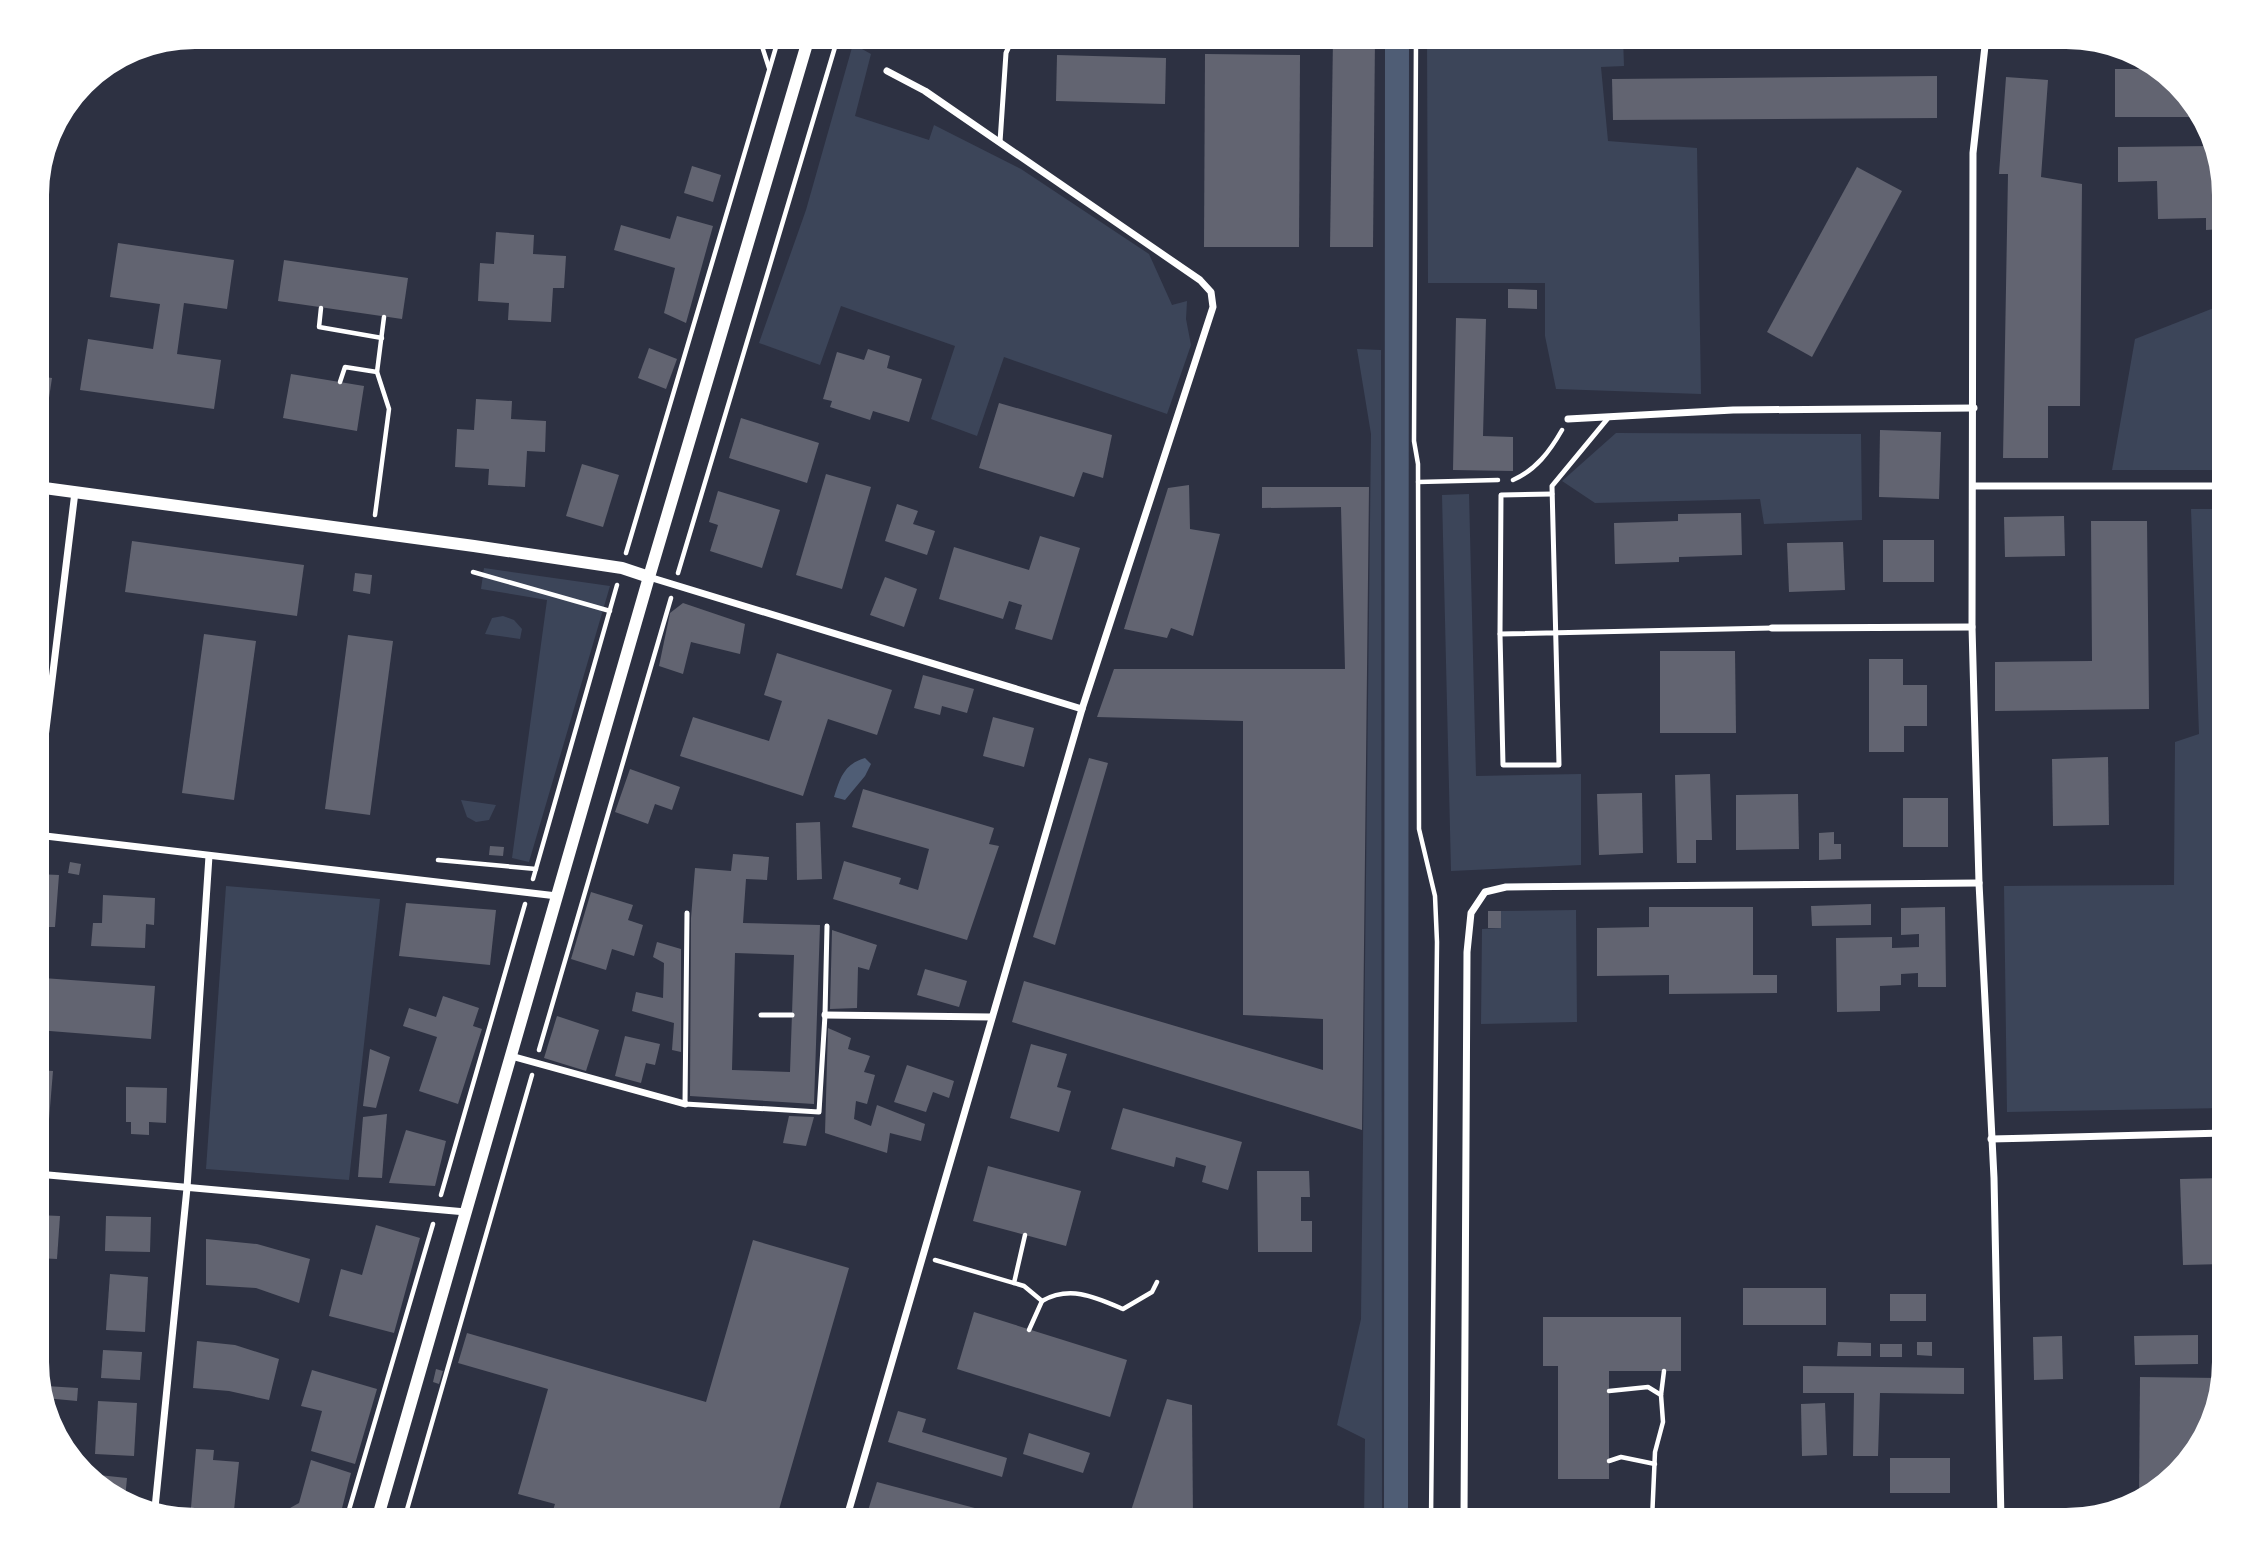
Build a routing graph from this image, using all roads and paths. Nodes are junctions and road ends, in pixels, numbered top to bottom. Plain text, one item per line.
1 (763, 49) edge
2 (776, 49) edge
3 (805, 49) edge
4 (834, 49) edge
5 (1007, 49) edge
6 (1416, 49) edge
7 (1985, 49) edge
8 (770, 68) junction
9 (887, 71) dead end
10 (1000, 142) junction
11 (321, 308) dead end
12 (384, 317) dead end
13 (382, 338) junction
14 (377, 372) junction
15 (340, 382) dead end
16 (1974, 408) junction
17 (1612, 415) junction
18 (1568, 419) joint
19 (1418, 482) junction
20 (1973, 486) junction
21 (2212, 486) edge
22 (49, 489) edge
23 (75, 492) junction
24 (1552, 494) junction
25 (376, 508) dead end
26 (622, 568) junction
27 (473, 572) dead end
28 (649, 576) junction
29 (675, 584) junction
30 (610, 611) junction
31 (1772, 628) joint
32 (1972, 628) junction
33 (1557, 633) junction
34 (1500, 634) junction
35 (49, 705) edge
36 (1082, 709) junction
37 (49, 836) edge
38 (209, 856) junction
39 (438, 860) dead end
40 (536, 869) junction
41 (1979, 883) junction
42 (529, 891) junction
43 (557, 896) junction
44 (687, 913) dead end
45 (827, 926) dead end
46 (761, 1015) dead end
47 (792, 1015) dead end
48 (821, 1015) junction
49 (991, 1017) junction
50 (511, 1056) junction
51 (536, 1064) junction
52 (685, 1104) junction
53 (2212, 1133) edge
54 (1991, 1139) junction
55 (49, 1175) edge
56 (187, 1188) junction
57 (437, 1209) junction
58 (466, 1212) junction
59 (1025, 1235) dead end
60 (921, 1255) junction
61 (1157, 1282) dead end
62 (1014, 1283) junction
63 (1042, 1301) junction
64 (1029, 1329) dead end
65 (1664, 1371) dead end
66 (1609, 1391) dead end
67 (1661, 1395) junction
68 (1609, 1461) dead end
69 (1655, 1464) junction
70 (156, 1503) edge
71 (350, 1508) edge
72 (380, 1508) edge
73 (407, 1508) edge
74 (849, 1508) edge
75 (1431, 1508) edge
76 (1464, 1508) edge
77 (1653, 1508) edge
78 (2001, 1508) edge

1 - 8 path
2 - 8 path
3 - 28 street
4 - 29 path
5 - 10 lane
6 - 19 path
7 - 16 street
8 - 26 path
9 - 10 street
10 - 36 street
11 - 13 path
12 - 13 path
13 - 14 path
14 - 15 path
14 - 25 path
16 - 17 street
16 - 20 street
17 - 18 street
17 - 24 lane
18 - 19 path
19 - 75 path
20 - 21 street
20 - 32 street
22 - 23 street
23 - 26 street
23 - 35 street
24 - 33 lane
24 - 34 lane
26 - 28 street
26 - 30 path
27 - 30 path
28 - 29 street
28 - 43 street
29 - 36 street
29 - 51 path
30 - 40 path
31 - 32 street
31 - 33 lane
32 - 41 street
33 - 34 lane
33 - 34 lane
36 - 49 street
37 - 38 street
38 - 42 street
38 - 56 street
39 - 40 path
40 - 42 path
41 - 54 street
41 - 76 street
42 - 43 street
42 - 57 path
43 - 50 street
44 - 52 lane
45 - 48 lane
46 - 47 lane
48 - 49 street
48 - 52 lane
49 - 60 street
50 - 51 street
50 - 58 street
51 - 52 street
51 - 73 path
53 - 54 street
54 - 78 street
55 - 56 street
56 - 57 street
56 - 70 street
57 - 58 street
57 - 71 path
58 - 72 street
59 - 62 path
60 - 62 path
60 - 74 street
61 - 63 path
62 - 63 path
63 - 64 path
65 - 67 path
66 - 67 path
67 - 69 path
68 - 69 path
69 - 77 path

